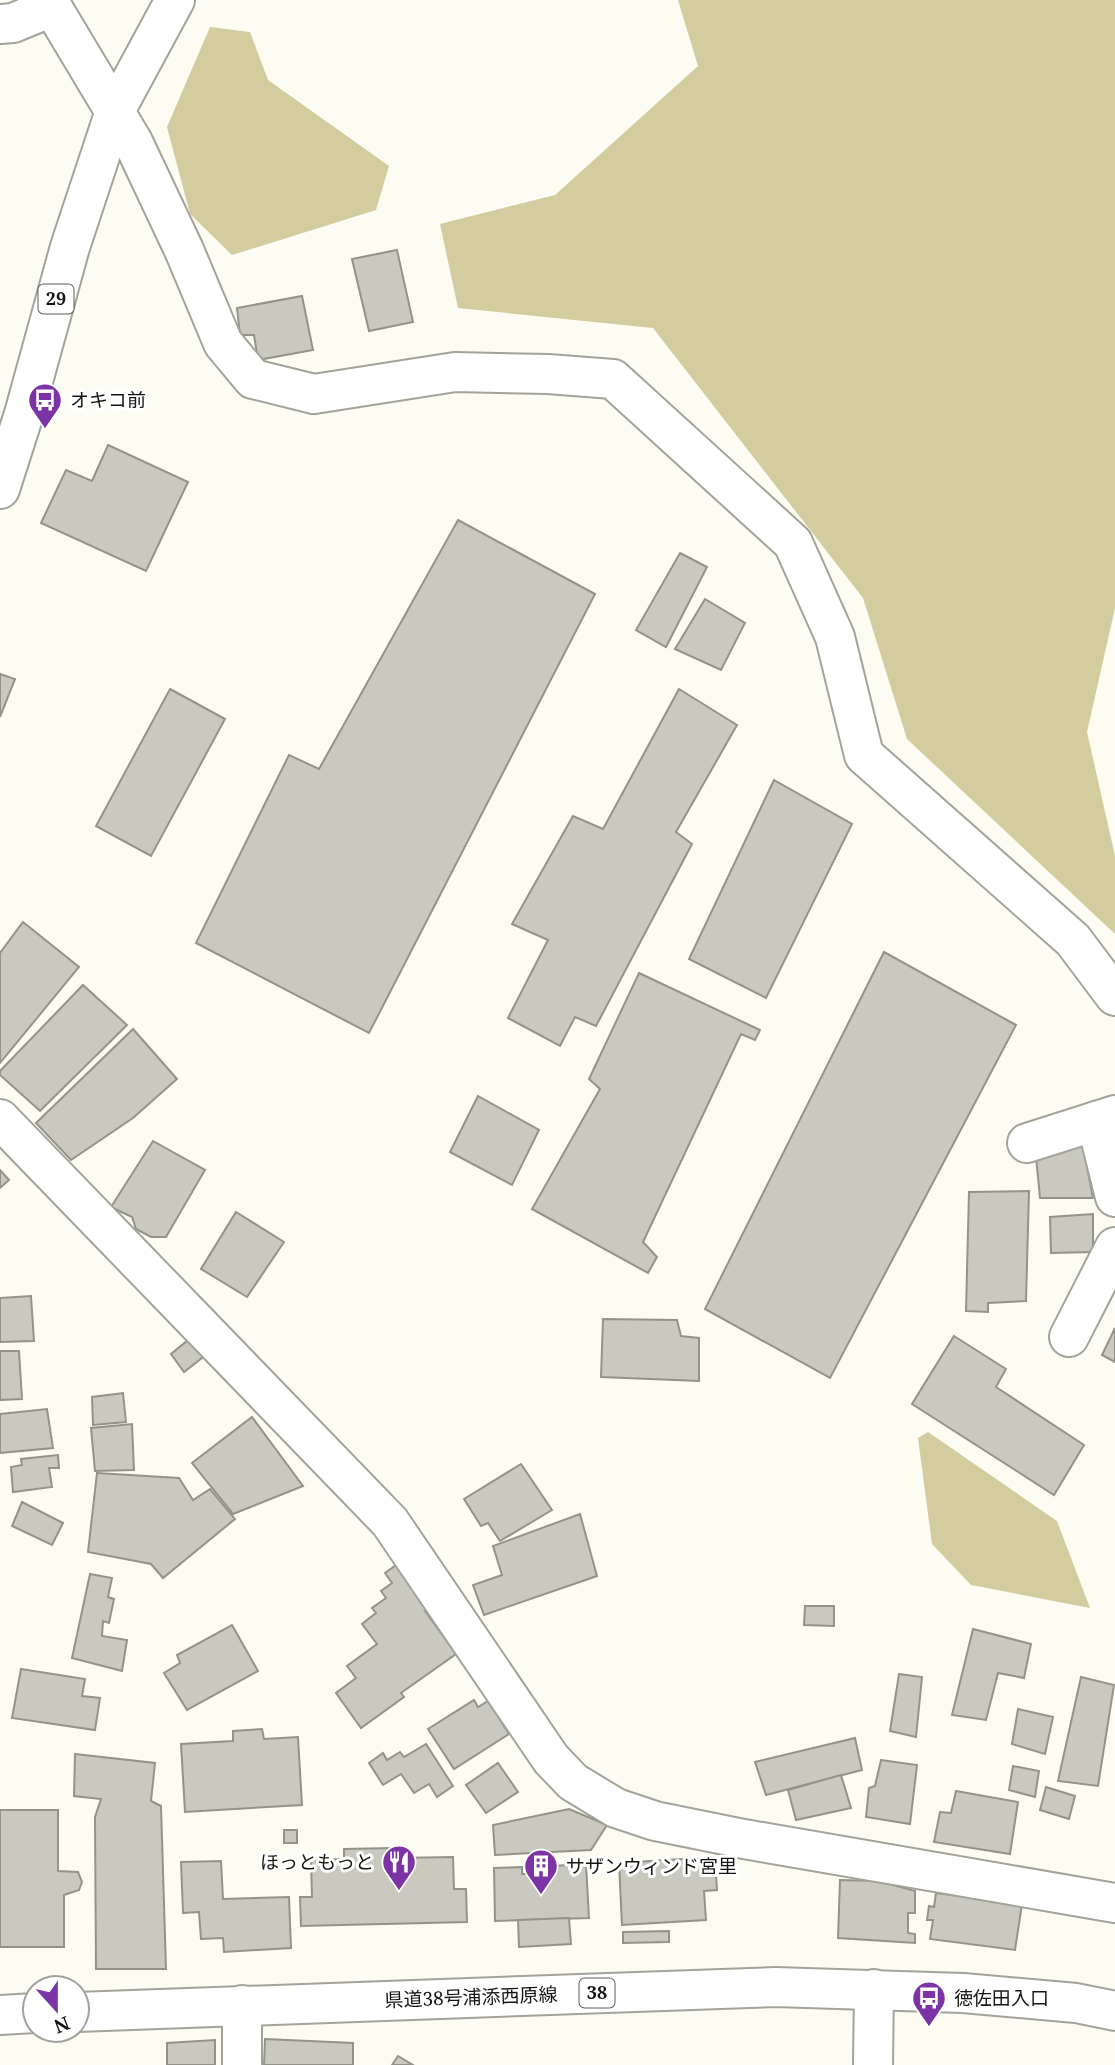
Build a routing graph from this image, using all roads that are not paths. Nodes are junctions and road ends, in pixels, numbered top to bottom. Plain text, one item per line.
1 (168, 3) edge
2 (50, 4) edge
3 (0, 24) edge
4 (115, 111) junction
5 (0, 489) edge
6 (1115, 996) edge
7 (1106, 1118) edge
8 (0, 1119) edge
9 (1027, 1143) dead end
10 (1115, 1197) edge
11 (1115, 1247) edge
12 (1069, 1337) dead end
13 (1115, 1903) edge
14 (874, 1989) junction
15 (242, 2005) junction
16 (91, 2011) edge
17 (1115, 2011) edge
18 (21, 2014) edge
19 (0, 2015) edge
20 (242, 2065) edge
21 (873, 2065) edge

1 - 4 street, 29
2 - 3 street
2 - 4 street
4 - 5 street, 29
4 - 6 street
7 - 9 street
7 - 10 street
8 - 13 street
11 - 12 street
14 - 15 street, 県道38号浦添西原線 / 38
14 - 17 street, 県道38号浦添西原線 / 38
14 - 21 street
15 - 16 street, 県道38号浦添西原線 / 38
15 - 20 street
18 - 19 street

